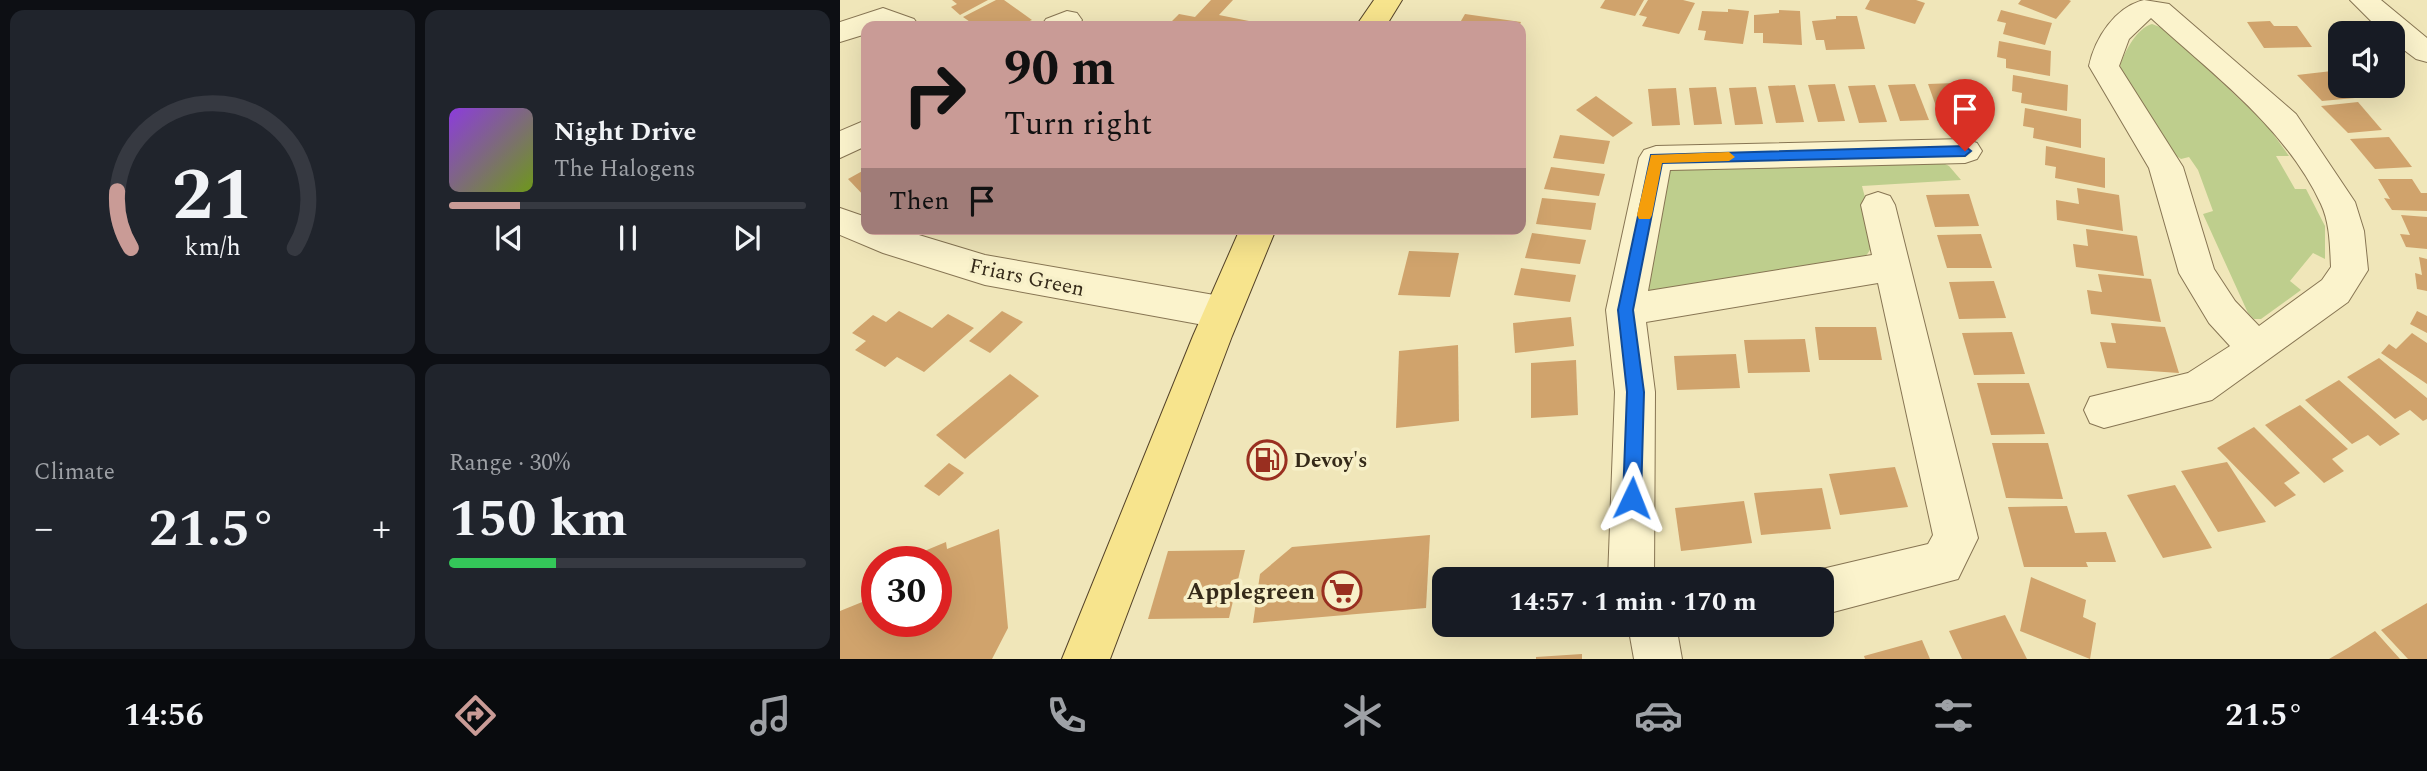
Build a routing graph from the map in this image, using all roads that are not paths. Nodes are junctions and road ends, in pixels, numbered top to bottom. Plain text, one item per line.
1 (1388, 0) edge
2 (2364, 0) edge
3 (2151, 5) edge
4 (872, 21) edge
5 (893, 21) edge
6 (1374, 21) edge
7 (861, 25) edge
8 (840, 33) edge
9 (2427, 52) edge
10 (861, 134) edge
11 (840, 146) edge
12 (1965, 151) dead end
13 (1878, 205) dead end
14 (840, 221) edge
15 (861, 229) edge
16 (876, 235) edge
17 (1255, 235) edge
18 (1891, 266) junction
19 (1625, 310) junction
20 (1220, 312) junction
21 (2257, 349) junction
22 (2104, 410) dead end
23 (1631, 567) edge
24 (1834, 589) edge
25 (1086, 659) edge

1 - 6 main road
2 - 9 street
3 - 21 street
3 - 21 street
4 - 5 street
7 - 8 street
10 - 11 street
12 - 19 street
13 - 18 street
14 - 15 street, Friars Green
16 - 20 street, Friars Green
17 - 20 main road
18 - 19 street
18 - 24 street
19 - 23 street
20 - 25 main road
21 - 22 street

